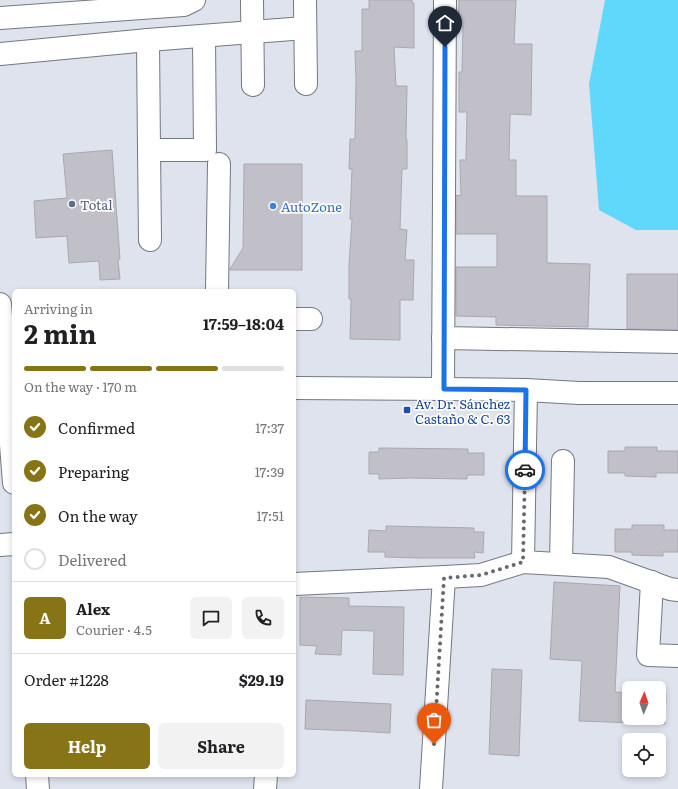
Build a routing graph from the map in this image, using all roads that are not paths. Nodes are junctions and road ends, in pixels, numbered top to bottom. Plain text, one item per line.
1 (194, 0) edge
2 (252, 0) edge
3 (306, 0) edge
4 (445, 0) edge
5 (0, 18) edge
6 (305, 28) junction
7 (252, 32) junction
8 (204, 36) junction
9 (148, 40) junction
10 (0, 54) edge
11 (306, 84) dead end
12 (253, 85) dead end
13 (149, 150) junction
14 (220, 164) dead end
15 (150, 240) dead end
16 (217, 289) edge
17 (0, 304) edge
18 (443, 338) junction
19 (678, 342) edge
20 (7, 381) edge
21 (296, 388) edge
22 (444, 389) junction
23 (526, 390) junction
24 (678, 393) edge
25 (12, 454) edge
26 (563, 461) dead end
27 (12, 544) edge
28 (0, 545) edge
29 (523, 562) junction
30 (561, 564) junction
31 (444, 578) junction
32 (652, 582) junction
33 (296, 584) edge
34 (678, 590) edge
35 (678, 656) edge
36 (37, 777) edge
37 (266, 777) edge
38 (38, 789) edge
39 (265, 789) edge
40 (431, 789) edge

1 - 5 street
2 - 7 street
3 - 6 street
4 - 18 street
6 - 7 street
6 - 11 street
7 - 8 street
7 - 12 street
8 - 9 street
8 - 13 street
9 - 10 street
9 - 13 street
13 - 15 street
14 - 16 street
17 - 20 street
18 - 19 street
18 - 22 street
20 - 25 street
21 - 22 street
22 - 23 street
23 - 24 street
23 - 29 street
26 - 30 street
27 - 28 street
29 - 30 street
29 - 31 street
30 - 32 street
31 - 33 street
31 - 40 street
32 - 34 street
32 - 35 street
36 - 38 street
37 - 39 street

